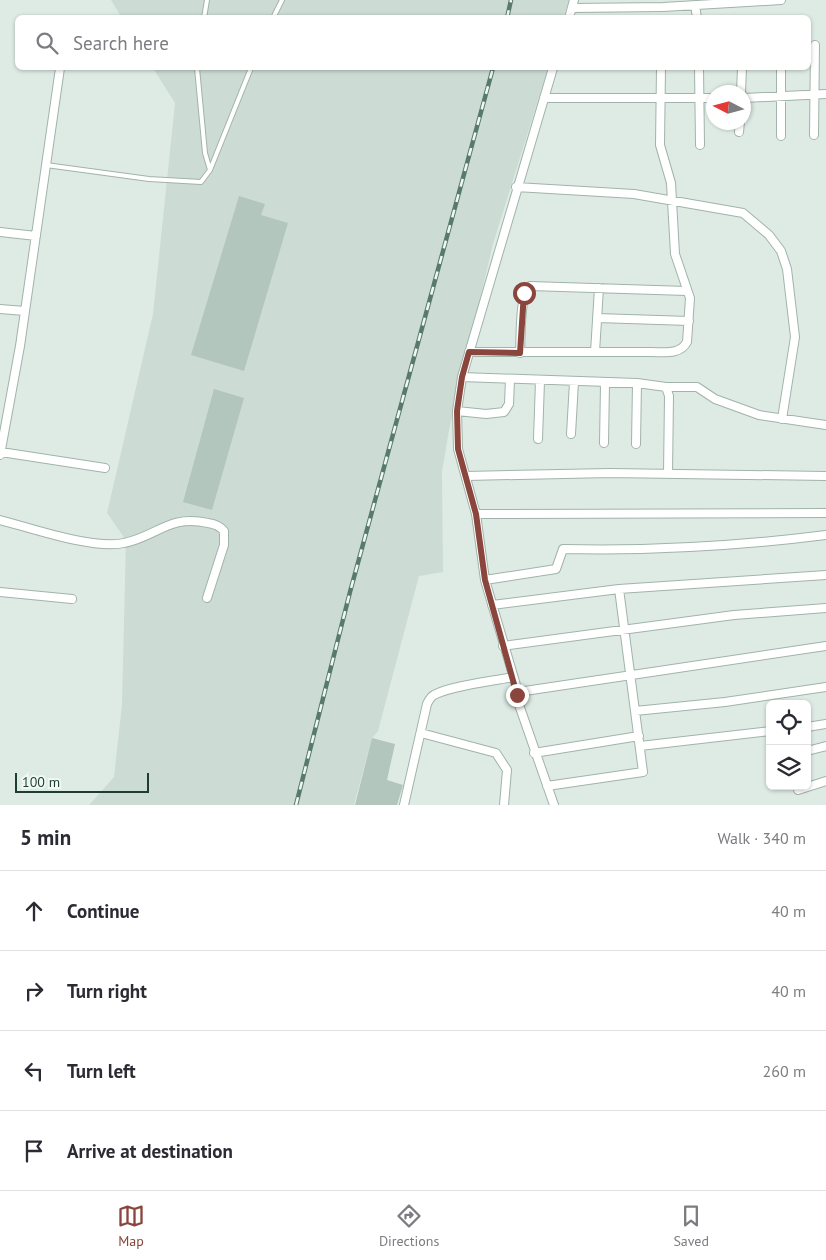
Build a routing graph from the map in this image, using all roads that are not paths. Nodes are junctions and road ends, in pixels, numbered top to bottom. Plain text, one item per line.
1 (207, 0) edge
2 (282, 0) edge
3 (781, 0) edge
4 (573, 4) edge
5 (695, 5) junction
6 (663, 7) junction
7 (204, 15) edge
8 (274, 15) edge
9 (663, 15) edge
10 (697, 15) edge
11 (815, 45) dead end
12 (60, 70) edge
13 (197, 70) edge
14 (250, 70) edge
15 (552, 70) edge
16 (661, 70) edge
17 (699, 70) edge
18 (742, 70) edge
19 (781, 70) edge
20 (741, 85) edge
21 (826, 94) edge
22 (814, 95) junction
23 (781, 96) junction
24 (660, 97) junction
25 (544, 98) junction
26 (699, 98) junction
27 (706, 98) edge
28 (751, 98) edge
29 (814, 135) dead end
30 (781, 136) dead end
31 (700, 145) dead end
32 (46, 165) junction
33 (210, 170) junction
34 (516, 187) junction
35 (673, 201) junction
36 (0, 232) edge
37 (36, 236) junction
38 (599, 288) junction
39 (687, 291) junction
40 (0, 309) edge
41 (25, 311) junction
42 (597, 318) junction
43 (689, 321) junction
44 (469, 352) junction
45 (595, 352) junction
46 (520, 353) junction
47 (462, 377) junction
48 (510, 379) junction
49 (540, 380) junction
50 (574, 382) junction
51 (637, 383) junction
52 (604, 384) junction
53 (666, 387) junction
54 (457, 411) junction
55 (782, 419) junction
56 (826, 425) edge
57 (571, 434) dead end
58 (538, 439) dead end
59 (604, 443) dead end
60 (636, 444) dead end
61 (0, 453) edge
62 (105, 468) dead end
63 (668, 474) junction
64 (466, 476) junction
65 (826, 476) edge
66 (826, 513) edge
67 (476, 514) junction
68 (0, 520) edge
69 (826, 535) edge
70 (826, 576) edge
71 (485, 580) junction
72 (618, 589) junction
73 (0, 592) edge
74 (207, 598) dead end
75 (72, 599) dead end
76 (492, 605) junction
77 (826, 608) edge
78 (624, 629) junction
79 (503, 646) junction
80 (826, 646) edge
81 (513, 677) junction
82 (630, 677) junction
83 (826, 687) edge
84 (518, 692) junction
85 (635, 711) junction
86 (826, 724) edge
87 (811, 726) edge
88 (766, 731) edge
89 (421, 733) junction
90 (639, 736) junction
91 (640, 746) junction
92 (826, 746) edge
93 (811, 750) edge
94 (534, 753) junction
95 (826, 781) edge
96 (547, 786) junction
97 (811, 786) edge
98 (404, 805) edge
99 (504, 805) edge
100 (554, 805) edge

1 - 7 lane
2 - 8 lane
3 - 5 street
4 - 6 street
5 - 6 street
5 - 10 street
6 - 9 street
11 - 22 street
12 - 32 street
13 - 33 lane
14 - 33 lane
15 - 25 street
16 - 24 street
17 - 26 street
18 - 20 street
19 - 23 street
21 - 22 street
22 - 23 street
22 - 29 street
23 - 28 street
23 - 30 street
24 - 25 street
24 - 26 street
24 - 35 street
25 - 34 street
26 - 27 street
26 - 31 street
32 - 33 lane
32 - 37 street
34 - 35 street
34 - 44 street
35 - 39 street
35 - 55 street
36 - 37 street
37 - 41 street
38 - 39 street
38 - 42 street
38 - 46 street
39 - 43 street
40 - 41 street
41 - 61 street
42 - 43 street
42 - 45 street
43 - 45 street
44 - 46 street
44 - 47 street
45 - 46 street
47 - 48 street
47 - 54 street
48 - 49 street
48 - 54 street
49 - 50 street
49 - 58 street
50 - 52 street
50 - 57 street
51 - 52 street
51 - 53 street
51 - 60 street
52 - 59 street
53 - 55 street
53 - 63 street
54 - 64 street
55 - 56 street
61 - 62 street
63 - 64 street
63 - 65 street
64 - 67 street
66 - 67 street
67 - 71 street
68 - 74 street
69 - 71 street
70 - 72 street
71 - 76 street
72 - 76 street
72 - 78 street
73 - 75 street
76 - 79 street
77 - 78 street
78 - 79 street
78 - 82 street
79 - 81 street
80 - 82 street
81 - 84 street
81 - 89 street
82 - 84 street
82 - 85 street
83 - 85 street
84 - 94 street
85 - 90 street
86 - 87 street
88 - 91 street
89 - 98 street
89 - 99 street
90 - 91 street
90 - 94 street
91 - 96 street
92 - 93 street
94 - 96 street
95 - 97 street
96 - 100 street

